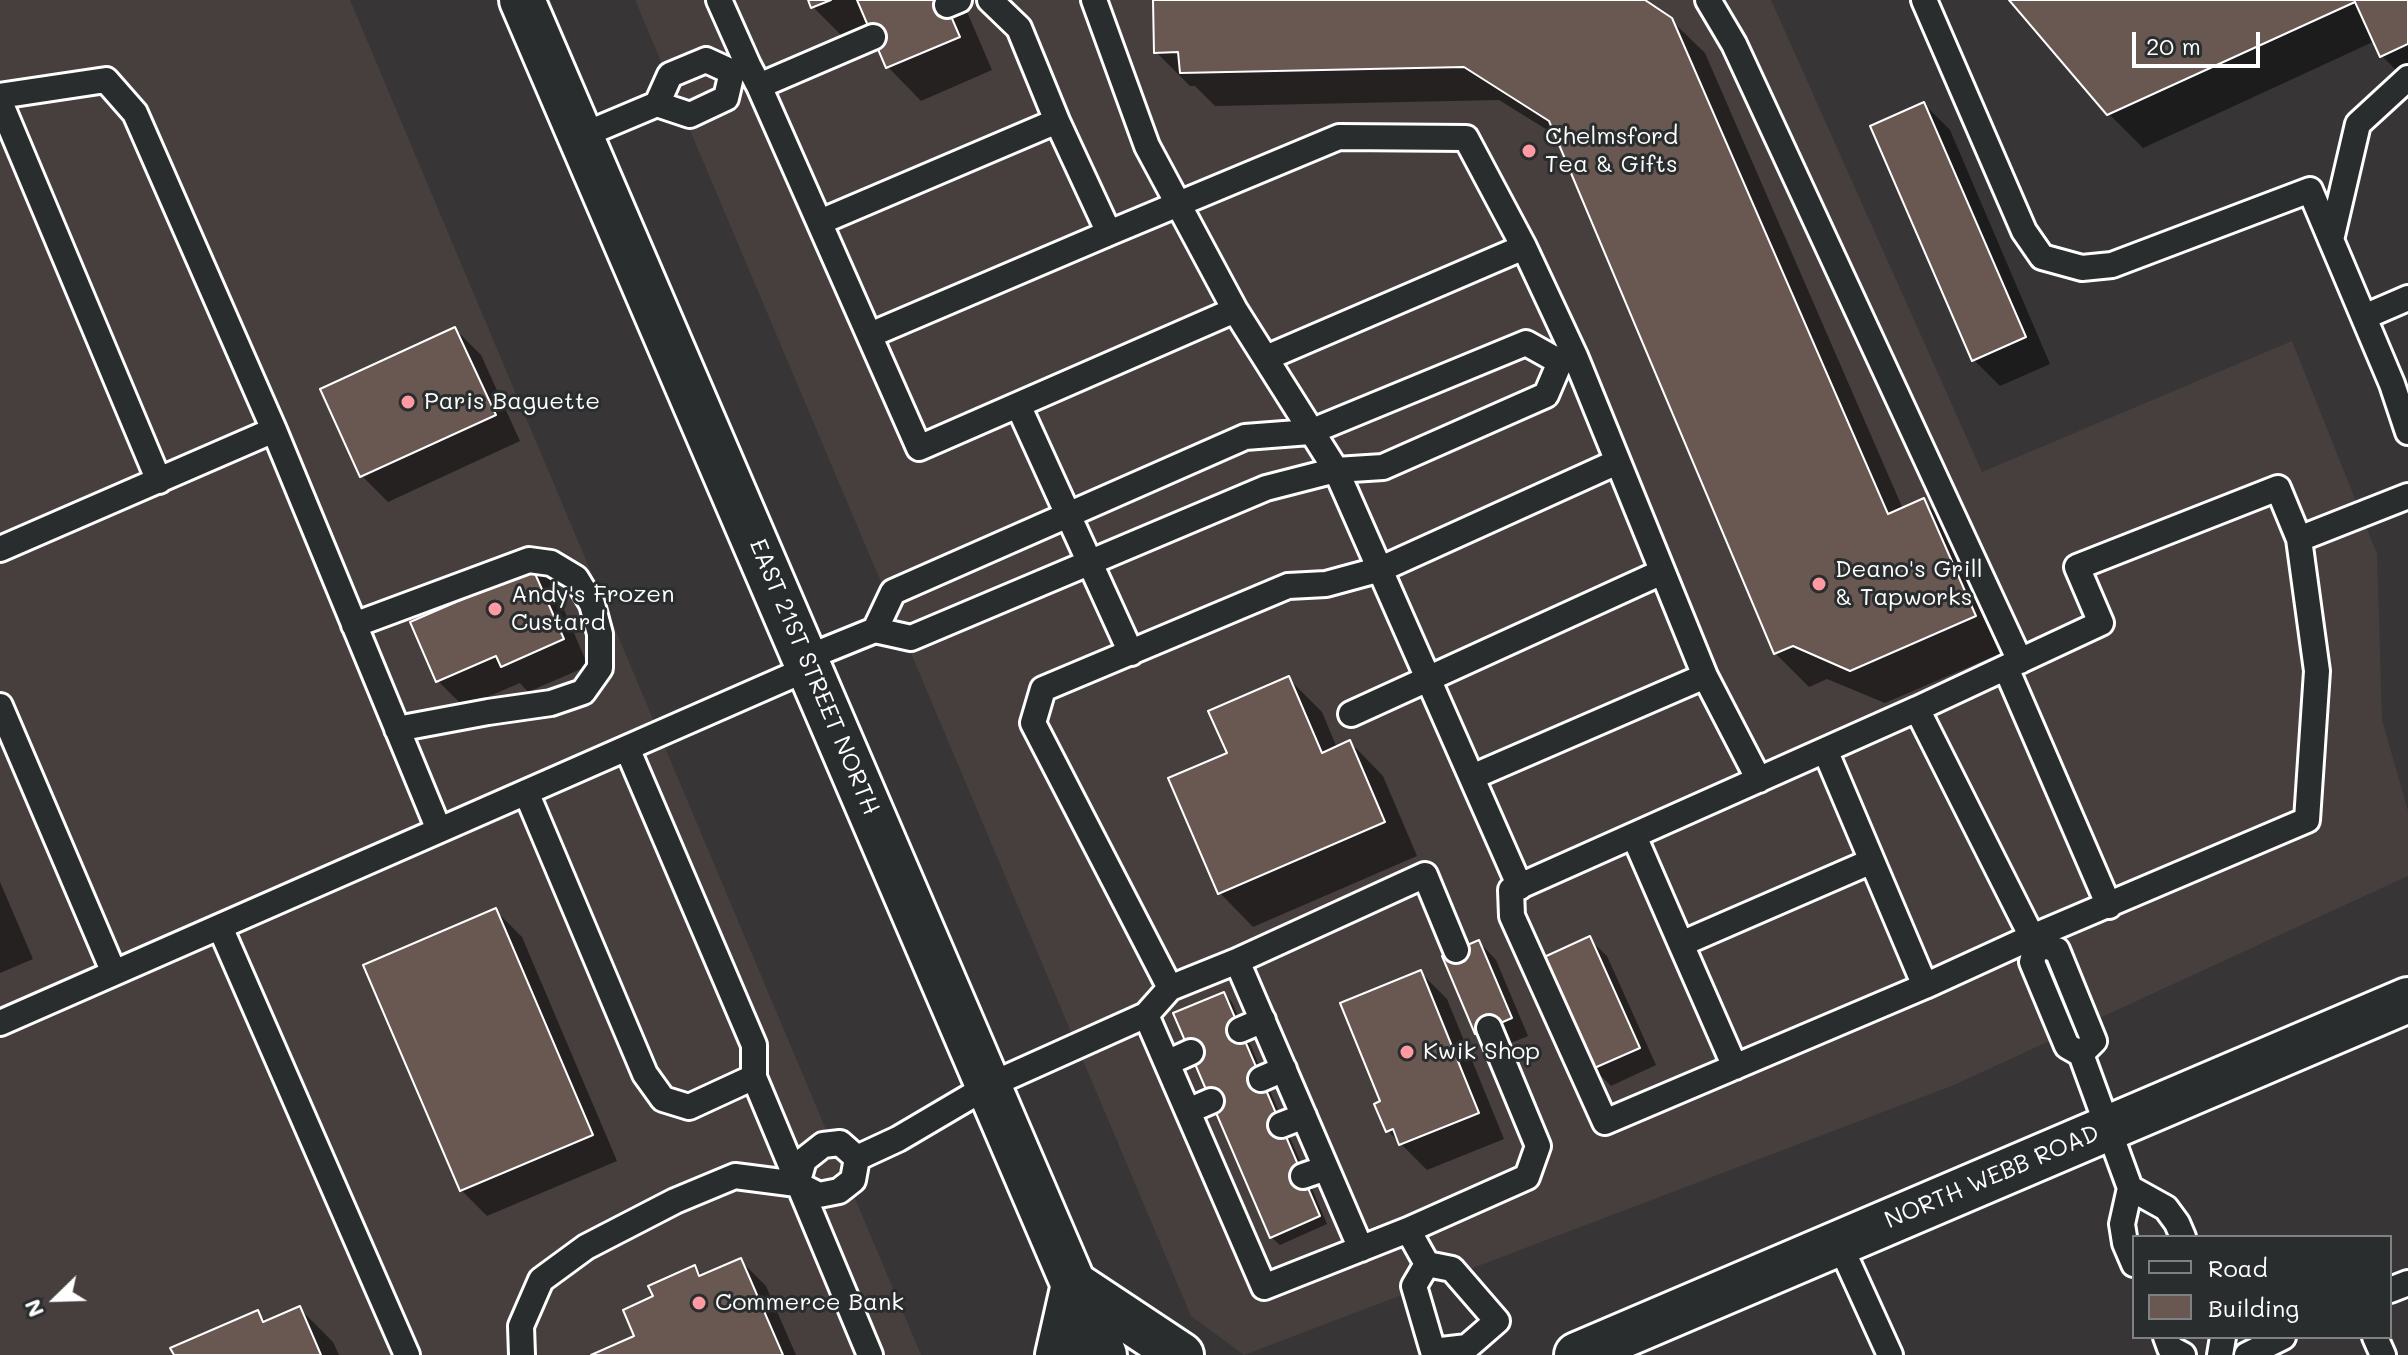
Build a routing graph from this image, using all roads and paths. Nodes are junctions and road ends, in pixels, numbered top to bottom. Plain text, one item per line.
1 (522, 0) edge
2 (719, 0) edge
3 (990, 0) edge
4 (1094, 0) edge
5 (1708, 0) edge
6 (1924, 0) edge
7 (873, 37) dead end
8 (747, 75) junction
9 (2408, 78) edge
10 (0, 99) edge
11 (657, 104) junction
12 (1057, 121) junction
13 (581, 136) junction
14 (1177, 204) junction
15 (820, 222) junction
16 (1109, 233) junction
17 (2331, 240) junction
18 (1524, 247) junction
19 (2408, 298) edge
20 (1235, 310) junction
21 (2364, 317) junction
22 (870, 335) junction
23 (1266, 358) junction
24 (1567, 359) junction
25 (1018, 405) junction
26 (274, 430) junction
27 (1310, 432) junction
28 (2408, 432) edge
29 (1617, 462) junction
30 (1336, 470) junction
31 (159, 481) junction
32 (2408, 496) edge
33 (1068, 515) junction
34 (2299, 539) junction
35 (0, 549) edge
36 (1090, 563) junction
37 (1381, 569) junction
38 (1662, 572) junction
39 (354, 625) junction
40 (875, 630) junction
41 (1131, 653) junction
42 (808, 663) junction
43 (2013, 664) junction
44 (1705, 676) junction
45 (1429, 679) junction
46 (0, 706) edge
47 (1917, 709) junction
48 (1351, 714) dead end
49 (397, 729) junction
50 (627, 748) junction
51 (1825, 750) junction
52 (1472, 777) junction
53 (1759, 780) junction
54 (526, 792) junction
55 (439, 830) junction
56 (1634, 836) junction
57 (1872, 861) junction
58 (1520, 887) junction
59 (2109, 906) junction
60 (220, 927) junction
61 (2035, 941) junction
62 (1681, 944) junction
63 (1456, 950) dead end
64 (1237, 961) junction
65 (114, 973) junction
66 (1925, 986) junction
67 (1170, 988) junction
68 (2408, 1000) edge
69 (1146, 1015) junction
70 (0, 1023) edge
71 (1489, 1028) dead end
72 (1191, 1052) dead end
73 (1167, 1063) junction
74 (1735, 1067) junction
75 (1284, 1069) junction
76 (754, 1077) junction
77 (1261, 1079) dead end
78 (988, 1086) junction
79 (1211, 1101) dead end
80 (1188, 1111) junction
81 (1304, 1116) junction
82 (1281, 1125) dead end
83 (2109, 1127) junction
84 (1231, 1147) dead end
85 (1208, 1156) junction
86 (857, 1158) junction
87 (797, 1184) junction
88 (2130, 1188) junction
89 (1253, 1198) dead end
90 (1230, 1207) junction
91 (1408, 1230) junction
92 (2182, 1235) edge
93 (1839, 1243) junction
94 (1361, 1249) junction
95 (2132, 1259) edge
96 (1427, 1264) junction
97 (1074, 1284) junction
98 (2167, 1339) edge
99 (2279, 1339) edge
100 (1469, 1351) edge
101 (407, 1355) edge
102 (522, 1355) edge
103 (870, 1355) edge
104 (1058, 1355) edge
105 (1104, 1355) edge
106 (1181, 1355) edge
107 (1577, 1355) edge
108 (1890, 1355) edge
109 (2183, 1355) edge
110 (2247, 1355) edge

1 - 13 main road, EAST 21ST STREET NORTH
2 - 8 lane
3 - 12 lane
4 - 14 lane
5 - 43 lane
6 - 17 lane
7 - 8 lane
8 - 11 lane
8 - 11 lane
8 - 15 lane
9 - 17 lane
10 - 26 lane
10 - 31 lane
11 - 13 lane
12 - 15 lane
12 - 16 lane
13 - 42 main road, EAST 21ST STREET NORTH
14 - 16 lane
14 - 18 lane
14 - 20 lane
15 - 22 lane
16 - 22 lane
17 - 21 lane
18 - 23 lane
18 - 24 lane
19 - 21 lane
20 - 23 lane
20 - 25 lane
21 - 28 lane
22 - 25 lane
23 - 27 lane
24 - 27 lane
24 - 29 lane
24 - 30 lane
25 - 33 lane
26 - 31 lane
26 - 39 lane
27 - 30 lane
27 - 33 lane
29 - 37 lane
29 - 38 lane
30 - 36 lane
30 - 37 lane
31 - 35 lane
32 - 34 lane
33 - 36 lane
33 - 40 lane
34 - 43 lane
34 - 59 lane
36 - 40 lane
36 - 41 lane
37 - 41 lane
37 - 45 lane
38 - 44 lane
38 - 45 lane
39 - 49 lane
39 - 49 lane
40 - 42 lane
41 - 67 lane
42 - 50 lane
42 - 78 main road, EAST 21ST STREET NORTH
43 - 47 lane
43 - 59 lane
44 - 52 lane
44 - 53 lane
45 - 48 lane
45 - 52 lane
46 - 65 lane
47 - 51 lane
47 - 61 lane
49 - 55 lane
50 - 54 lane
50 - 76 lane
51 - 53 lane
51 - 57 lane
52 - 58 lane
53 - 56 lane
54 - 55 lane
54 - 76 lane
55 - 60 lane
56 - 58 lane
56 - 62 lane
57 - 62 lane
57 - 66 lane
58 - 74 lane
59 - 61 lane
60 - 65 lane
60 - 101 lane
61 - 66 lane
61 - 83 lane
62 - 74 lane
63 - 64 lane
64 - 67 lane
64 - 75 lane
65 - 70 lane
66 - 74 lane
67 - 69 lane
68 - 83 main road, NORTH WEBB ROAD
69 - 73 lane
69 - 78 lane
71 - 91 lane
72 - 73 lane
73 - 80 lane
75 - 77 lane
75 - 81 lane
76 - 87 lane
78 - 86 lane
78 - 97 main road, EAST 21ST STREET NORTH
79 - 80 lane
80 - 85 lane
81 - 82 lane
81 - 94 lane
83 - 88 lane
83 - 93 main road, NORTH WEBB ROAD
84 - 85 lane
85 - 90 lane
86 - 87 lane
86 - 87 lane
87 - 102 lane
87 - 103 lane
88 - 92 lane
88 - 95 lane
89 - 90 lane
90 - 94 lane
91 - 94 lane
91 - 96 lane
93 - 107 main road, NORTH WEBB ROAD
93 - 108 lane
96 - 100 lane
96 - 100 lane
97 - 104 main road
97 - 105 main road, EAST 21ST STREET NORTH
97 - 106 main road
98 - 109 lane
99 - 110 lane

